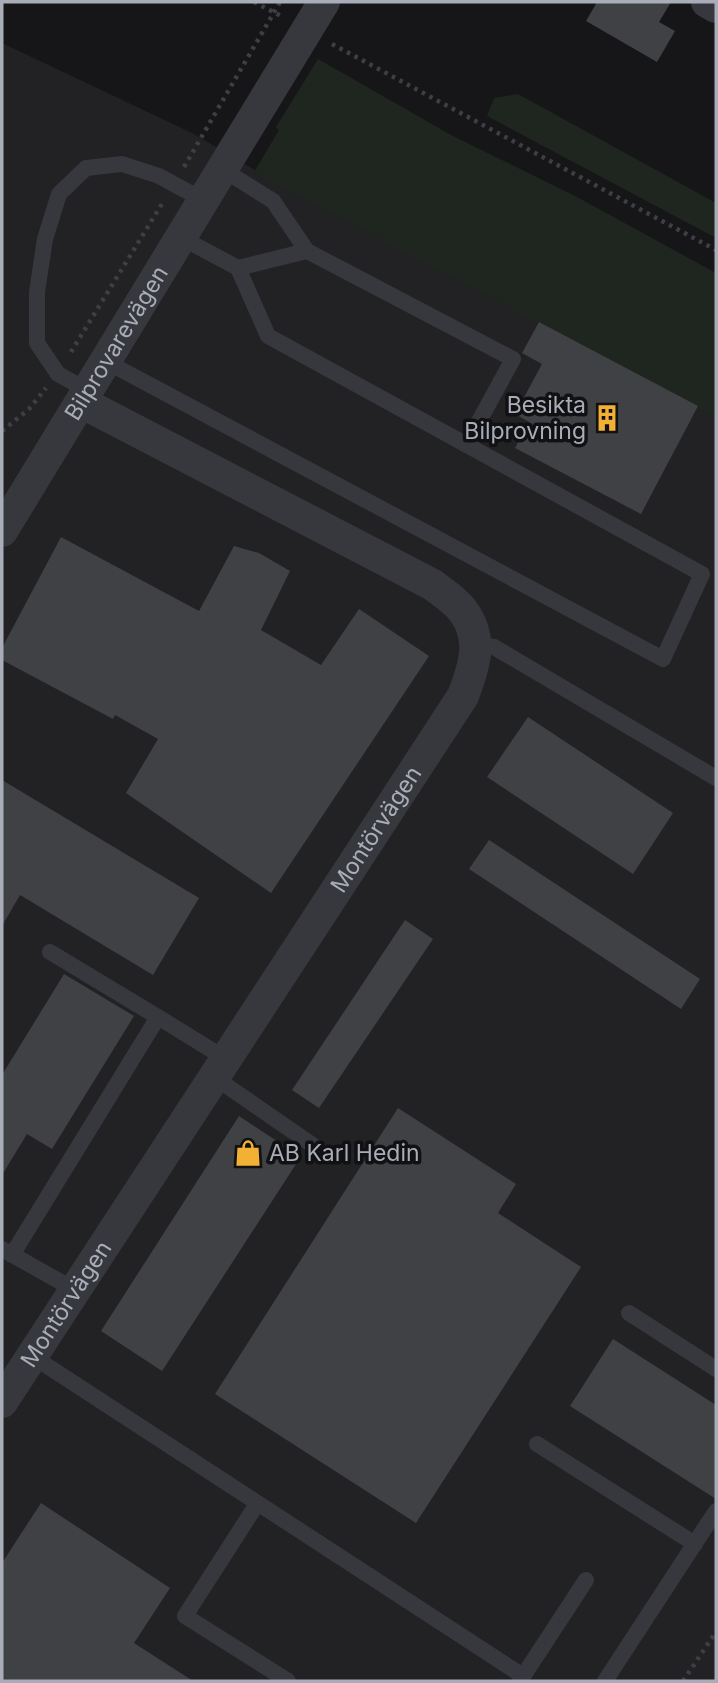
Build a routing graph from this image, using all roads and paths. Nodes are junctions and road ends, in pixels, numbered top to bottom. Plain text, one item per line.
1 (254, 2) edge
2 (280, 2) edge
3 (324, 2) edge
4 (706, 2) edge
5 (716, 7) edge
6 (275, 13) junction
7 (306, 30) junction
8 (226, 162) junction
9 (174, 184) junction
10 (202, 200) junction
11 (180, 237) junction
12 (716, 250) edge
13 (307, 251) junction
14 (238, 268) junction
15 (105, 361) junction
16 (58, 374) junction
17 (84, 396) junction
18 (2, 432) edge
19 (466, 445) junction
20 (2, 531) edge
21 (475, 644) junction
22 (716, 778) edge
23 (50, 952) dead end
24 (158, 1017) junction
25 (220, 1068) junction
26 (327, 1156) dead end
27 (7, 1252) edge
28 (75, 1290) junction
29 (629, 1313) dead end
30 (32, 1356) junction
31 (716, 1369) edge
32 (2, 1402) edge
33 (537, 1444) dead end
34 (257, 1504) junction
35 (716, 1511) edge
36 (695, 1544) junction
37 (586, 1580) dead end
38 (716, 1632) edge
39 (521, 1679) edge
40 (288, 1681) edge
41 (605, 1681) edge
42 (684, 1681) edge

1 - 6 path
2 - 6 path
3 - 7 street, Bilprovarevägen
4 - 5 street
6 - 7 path
6 - 9 path
7 - 8 street, Bilprovarevägen
7 - 12 path
8 - 10 street, Bilprovarevägen
8 - 13 lane
9 - 10 lane
9 - 16 path
9 - 16 lane
10 - 11 street, Bilprovarevägen
11 - 14 lane
11 - 15 street, Bilprovarevägen
13 - 14 lane
13 - 19 lane
14 - 19 lane
15 - 17 street, Bilprovarevägen
15 - 19 lane
16 - 17 lane
16 - 18 path
17 - 20 street, Bilprovarevägen
17 - 21 street, Montörvägen
21 - 22 lane
21 - 25 street, Montörvägen
23 - 24 lane
24 - 25 lane
24 - 27 lane
25 - 26 lane
25 - 28 street, Montörvägen
27 - 28 lane
28 - 30 street, Montörvägen
29 - 31 lane
30 - 32 street, Montörvägen
30 - 34 lane
33 - 36 lane
34 - 39 lane
34 - 40 lane
35 - 36 lane
36 - 41 lane
37 - 39 lane
38 - 42 path

